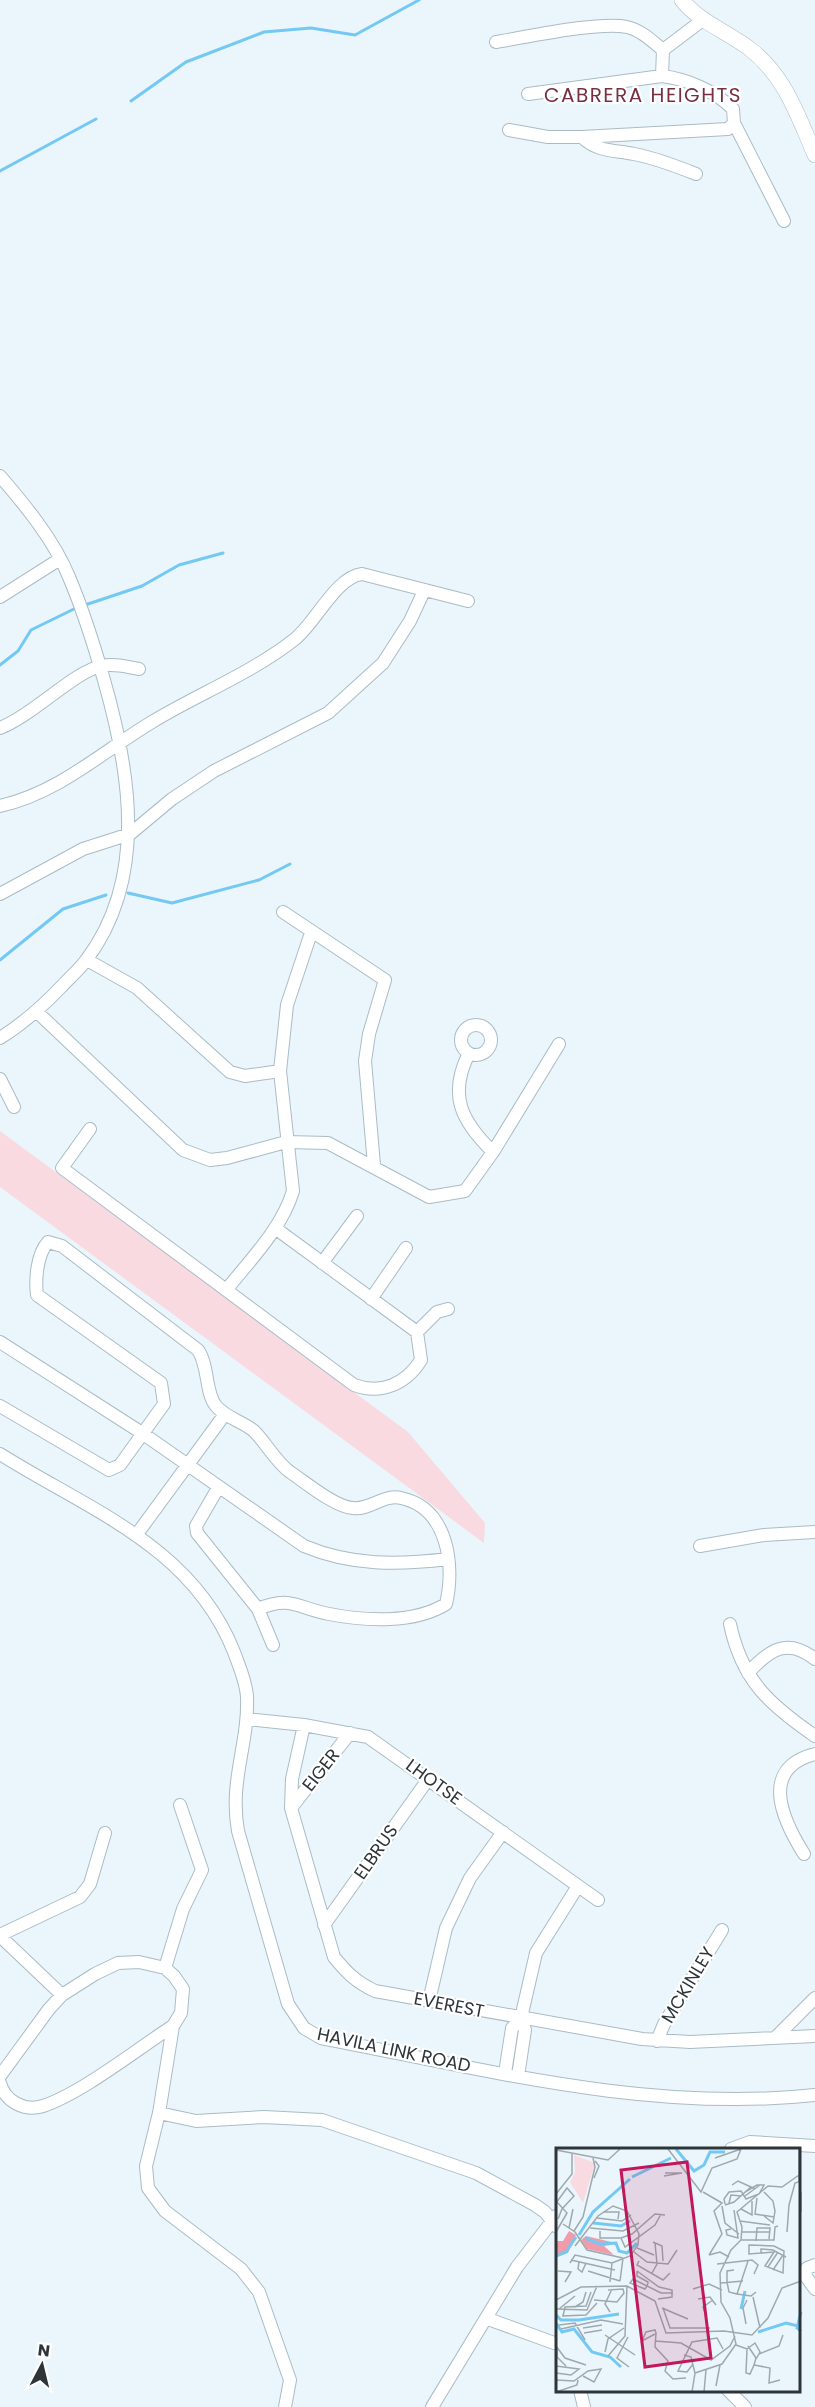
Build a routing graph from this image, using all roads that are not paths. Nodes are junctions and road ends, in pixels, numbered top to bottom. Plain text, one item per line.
1 (682, 0) edge
2 (704, 19) junction
3 (496, 42) dead end
4 (663, 50) junction
5 (662, 76) junction
6 (528, 94) dead end
7 (734, 123) junction
8 (510, 130) dead end
9 (582, 137) junction
10 (815, 155) edge
11 (696, 174) dead end
12 (784, 221) dead end
13 (0, 476) edge
14 (60, 559) junction
15 (424, 591) junction
16 (0, 597) edge
17 (468, 601) dead end
18 (100, 666) junction
19 (139, 669) dead end
20 (0, 728) edge
21 (121, 743) junction
22 (0, 806) edge
23 (130, 834) junction
24 (0, 894) edge
25 (283, 912) dead end
26 (311, 933) junction
27 (87, 960) junction
28 (38, 1012) junction
29 (0, 1038) edge
30 (559, 1044) dead end
31 (469, 1053) dead end
32 (280, 1071) junction
33 (0, 1079) edge
34 (14, 1107) dead end
35 (90, 1129) dead end
36 (286, 1142) junction
37 (493, 1152) junction
38 (374, 1165) junction
39 (357, 1216) dead end
40 (275, 1228) junction
41 (406, 1248) dead end
42 (322, 1263) junction
43 (228, 1289) junction
44 (371, 1299) junction
45 (448, 1309) dead end
46 (417, 1332) junction
47 (0, 1342) edge
48 (0, 1406) edge
49 (225, 1414) junction
50 (142, 1433) junction
51 (0, 1454) edge
52 (186, 1465) junction
53 (218, 1488) junction
54 (815, 1532) edge
55 (137, 1534) junction
56 (700, 1546) dead end
57 (448, 1559) junction
58 (258, 1609) junction
59 (730, 1624) dead end
60 (273, 1645) dead end
61 (815, 1659) edge
62 (748, 1673) junction
63 (247, 1719) junction
64 (304, 1725) junction
65 (350, 1733) junction
66 (815, 1736) edge
67 (815, 1754) edge
68 (429, 1778) junction
69 (180, 1805) dead end
70 (291, 1808) junction
71 (503, 1832) junction
72 (105, 1833) dead end
73 (804, 1854) dead end
74 (578, 1886) junction
75 (598, 1900) dead end
76 (324, 1925) junction
77 (722, 1930) dead end
78 (0, 1935) edge
79 (165, 1968) junction
80 (62, 1995) junction
81 (815, 1998) edge
82 (429, 2001) junction
83 (521, 2018) junction
84 (173, 2026) junction
85 (815, 2036) edge
86 (775, 2038) junction
87 (657, 2041) junction
88 (505, 2073) junction
89 (0, 2076) edge
90 (518, 2076) junction
91 (0, 2083) edge
92 (815, 2095) edge
93 (159, 2113) junction
94 (815, 2146) edge
95 (734, 2148) edge
96 (555, 2221) edge
97 (815, 2265) edge
98 (815, 2289) edge
99 (488, 2319) junction
100 (556, 2344) edge
101 (580, 2392) edge
102 (729, 2392) edge
103 (285, 2407) edge
104 (432, 2407) edge
105 (584, 2407) edge
106 (745, 2407) edge

1 - 2 main road
2 - 4 street
2 - 10 main road
3 - 4 street
4 - 5 street
5 - 6 street
5 - 7 street
7 - 9 street
7 - 12 street
8 - 9 street
9 - 11 street
13 - 14 street
14 - 16 street
14 - 18 street
15 - 17 street
15 - 21 street
15 - 23 street
18 - 19 street
18 - 20 street
18 - 21 street
21 - 22 street
21 - 23 street
23 - 24 street
23 - 27 street
25 - 26 street
26 - 32 street
26 - 38 street
27 - 28 street
27 - 32 street
28 - 29 street
28 - 36 street
30 - 37 street
31 - 37 street
32 - 36 street
33 - 34 street
35 - 43 street
36 - 38 street
36 - 40 street
37 - 38 street
39 - 42 street
40 - 42 street
40 - 43 street
41 - 44 street
42 - 44 street
43 - 46 street
44 - 46 street
45 - 46 street
47 - 50 street
48 - 50 street
49 - 50 street
49 - 52 street
49 - 57 street
50 - 52 street
51 - 55 street, HAVILA LINK ROAD
52 - 53 street
52 - 55 street
53 - 57 street
53 - 58 street
54 - 56 street
55 - 63 street, HAVILA LINK ROAD
57 - 58 street
58 - 60 street
59 - 62 street
61 - 62 street
62 - 66 street
63 - 64 street, LHOTSE
63 - 88 street, HAVILA LINK ROAD
64 - 65 street, LHOTSE
64 - 70 street, EVEREST
65 - 68 street, LHOTSE
65 - 70 street, EIGER
67 - 73 street
68 - 71 street, LHOTSE
68 - 76 street, ELBRUS
69 - 79 street
70 - 76 street, EVEREST
71 - 74 street, LHOTSE
71 - 82 street
72 - 78 street
74 - 75 street, LHOTSE
74 - 83 street
76 - 82 street, EVEREST
77 - 87 street, MCKINLEY
78 - 80 street
79 - 80 street
79 - 84 street
80 - 89 street
81 - 86 street
82 - 83 street, EVEREST
83 - 87 street, EVEREST
83 - 88 street
83 - 90 street
84 - 91 street
84 - 93 street
85 - 86 street, EVEREST
86 - 87 street, EVEREST
88 - 90 street, HAVILA LINK ROAD
90 - 92 street, HAVILA LINK ROAD
93 - 96 street
93 - 103 street
94 - 95 street
96 - 99 street
97 - 98 street
99 - 100 street
99 - 104 street
101 - 105 street
102 - 106 street

